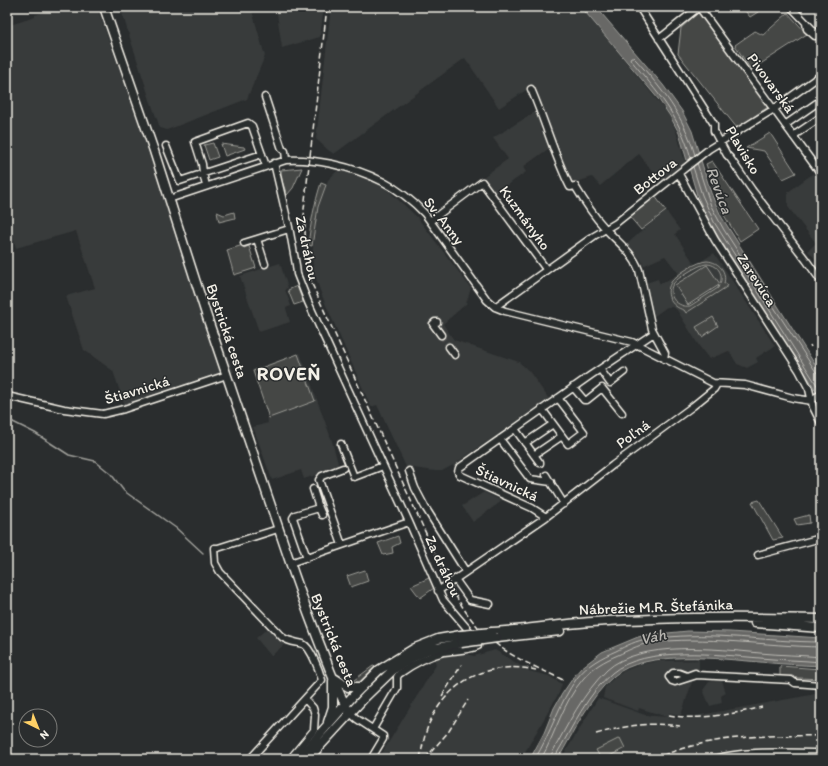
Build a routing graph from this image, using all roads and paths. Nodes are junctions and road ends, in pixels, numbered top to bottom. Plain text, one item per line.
1 (104, 7) edge
2 (639, 7) edge
3 (699, 7) edge
4 (791, 7) edge
5 (806, 23) dead end
6 (659, 39) junction
7 (821, 75) edge
8 (532, 89) dead end
9 (265, 97) dead end
10 (821, 100) edge
11 (774, 109) junction
12 (821, 117) edge
13 (785, 125) junction
14 (793, 136) junction
15 (721, 141) junction
16 (166, 146) dead end
17 (262, 154) junction
18 (286, 160) junction
19 (274, 164) junction
20 (266, 166) junction
21 (203, 173) junction
22 (678, 174) junction
23 (821, 174) edge
24 (206, 186) junction
25 (169, 198) junction
26 (430, 221) junction
27 (289, 229) junction
28 (605, 229) junction
29 (257, 239) junction
30 (244, 243) dead end
31 (264, 264) dead end
32 (546, 269) junction
33 (821, 281) edge
34 (495, 307) junction
35 (437, 322) dead end
36 (654, 333) junction
37 (441, 336) tunnel mouth
38 (636, 344) junction
39 (449, 347) tunnel mouth
40 (455, 355) dead end
41 (664, 359) junction
42 (600, 369) junction
43 (624, 372) dead end
44 (227, 375) junction
45 (717, 384) junction
46 (573, 387) junction
47 (819, 395) edge
48 (7, 396) edge
49 (558, 398) junction
50 (812, 401) junction
51 (542, 410) junction
52 (622, 413) dead end
53 (821, 423) edge
54 (553, 424) junction
55 (515, 429) junction
56 (562, 436) junction
57 (500, 439) junction
58 (525, 443) junction
59 (341, 444) dead end
60 (534, 455) junction
61 (540, 463) dead end
62 (383, 466) junction
63 (342, 469) dead end
64 (409, 471) dead end
65 (546, 474) dead end
66 (551, 482) junction
67 (313, 489) dead end
68 (564, 504) junction
69 (319, 508) junction
70 (322, 515) dead end
71 (546, 517) junction
72 (408, 522) junction
73 (278, 529) junction
74 (821, 538) edge
75 (342, 545) junction
76 (758, 555) dead end
77 (307, 558) junction
78 (290, 563) junction
79 (466, 572) junction
80 (455, 579) junction
81 (438, 591) junction
82 (490, 604) dead end
83 (821, 619) edge
84 (821, 628) edge
85 (494, 635) junction
86 (461, 639) junction
87 (697, 675) dead end
88 (333, 678) junction
89 (821, 685) edge
90 (362, 686) junction
91 (305, 699) junction
92 (345, 705) junction
93 (350, 713) junction
94 (326, 726) junction
95 (373, 729) junction
96 (821, 753) edge
97 (250, 759) edge
98 (290, 759) edge
99 (298, 759) edge
100 (308, 759) edge
101 (371, 759) edge
102 (713, 759) edge

1 - 25 main road, Bystrická cesta
2 - 6 street, Plavisko
3 - 6 street
3 - 11 street, Pivovarská
4 - 5 street
6 - 15 street, Plavisko
7 - 11 street, Bottova
8 - 28 street
9 - 18 street
10 - 13 street
11 - 13 street, Pivovarská
11 - 15 street, Bottova
12 - 14 street
13 - 14 street, Pivovarská
14 - 23 street, Pivovarská
15 - 22 street, Bottova
15 - 33 street, Plavisko
16 - 21 street
17 - 20 street
17 - 21 street
17 - 21 street
18 - 19 street
18 - 26 street, Sv. Anny
19 - 20 street
19 - 27 street, Za dráhou
20 - 24 street
21 - 24 street
22 - 28 street, Bottova
22 - 50 street, Zarevúca
24 - 25 street
25 - 44 main road, Bystrická cesta
26 - 32 street, Kuzmányho
26 - 34 street, Sv. Anny
27 - 29 street, Za dráhou
27 - 62 street, Za dráhou
28 - 32 street, Bottova
28 - 36 street
29 - 30 street, Za dráhou
29 - 31 street
32 - 34 street, Bottova
34 - 38 street
35 - 37 street
36 - 38 street
36 - 41 street
38 - 41 street
38 - 42 street
39 - 40 street
41 - 45 street
42 - 43 street
42 - 46 street
44 - 48 street, Štiavnická
44 - 73 main road, Bystrická cesta
45 - 50 street
45 - 68 street, Poľná
46 - 49 street
46 - 52 street
47 - 50 street
49 - 51 street
49 - 56 street
50 - 53 street, Zarevúca
51 - 54 street
51 - 55 street
54 - 56 street
54 - 58 street
55 - 57 street
55 - 58 street
56 - 60 street
57 - 66 street
57 - 71 street, Štiavnická
58 - 60 street
59 - 62 street
60 - 61 street
62 - 72 street, Za dráhou
63 - 75 street
64 - 79 street
65 - 66 street
66 - 68 street
67 - 69 street
68 - 71 street, Poľná
69 - 70 street
69 - 77 street
71 - 79 street, Poľná
72 - 75 street
72 - 81 street, Za dráhou
73 - 78 main road, Bystrická cesta
73 - 91 street
74 - 76 street
75 - 77 street
77 - 78 street
78 - 88 main road, Bystrická cesta
79 - 80 street, Poľná
80 - 81 street, Poľná
80 - 82 street
81 - 95 street, Za dráhou
83 - 85 main road, Nábrežie M.R. Štefánika
84 - 85 main road, Nábrežie M.R. Štefánika
85 - 86 main road, bridge
86 - 90 main road
86 - 93 main road
87 - 89 street
88 - 90 main road
88 - 92 main road, Bystrická cesta
88 - 94 main road
90 - 92 main road
91 - 97 street
91 - 98 street
92 - 93 main road, Bystrická cesta
92 - 94 main road
93 - 95 street
93 - 100 main road
94 - 99 main road
95 - 101 street
96 - 102 street

